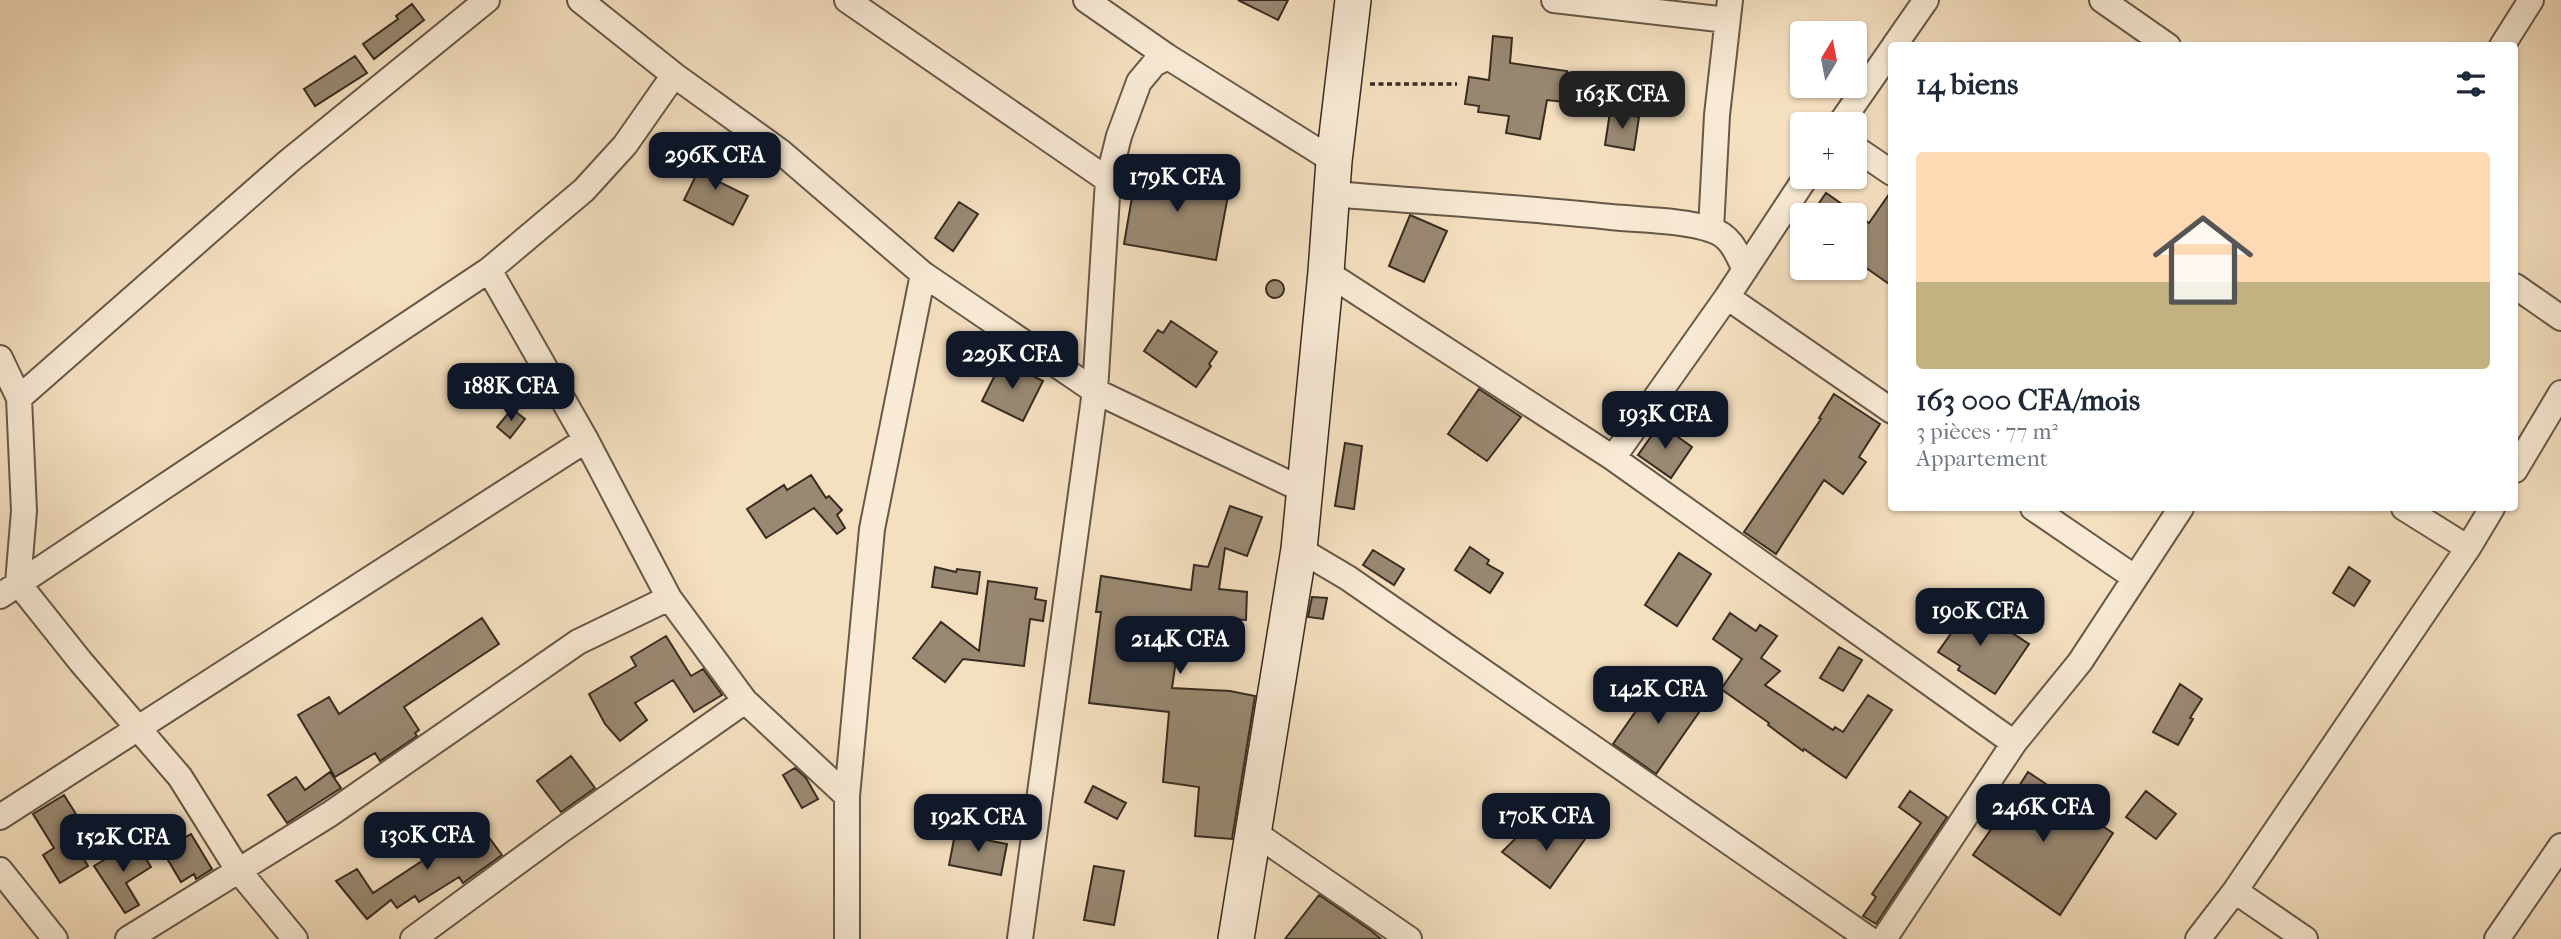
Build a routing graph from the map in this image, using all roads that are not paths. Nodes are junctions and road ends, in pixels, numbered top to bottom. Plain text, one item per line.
1 (487, 0) edge
2 (847, 0) edge
3 (1086, 0) edge
4 (1353, 0) edge
5 (1554, 0) edge
6 (1926, 0) edge
7 (2102, 0) edge
8 (2531, 0) edge
9 (582, 1) edge
10 (1729, 10) edge
11 (1897, 42) edge
12 (2162, 42) edge
13 (2505, 42) edge
14 (1888, 54) edge
15 (1168, 57) junction
16 (674, 75) junction
17 (1848, 112) edge
18 (1867, 156) edge
19 (1888, 170) edge
20 (1334, 178) junction
21 (1108, 180) junction
22 (1798, 189) edge
23 (1711, 229) junction
24 (489, 270) junction
25 (1745, 270) junction
26 (1326, 272) junction
27 (923, 274) junction
28 (2518, 288) edge
29 (1727, 297) junction
30 (2561, 318) edge
31 (0, 358) edge
32 (1095, 391) junction
33 (2561, 393) edge
34 (19, 398) junction
35 (1888, 408) edge
36 (586, 440) junction
37 (1613, 458) junction
38 (2518, 465) edge
39 (1304, 491) junction
40 (2037, 511) edge
41 (2179, 511) edge
42 (2409, 511) edge
43 (2491, 511) edge
44 (2468, 548) junction
45 (1299, 549) junction
46 (2134, 577) junction
47 (9, 589) edge
48 (669, 598) junction
49 (745, 701) junction
50 (136, 728) junction
51 (2014, 743) junction
52 (847, 796) junction
53 (0, 817) edge
54 (1252, 831) junction
55 (2561, 846) edge
56 (238, 870) junction
57 (3, 876) edge
58 (2235, 891) junction
59 (55, 939) edge
60 (128, 939) edge
61 (295, 939) edge
62 (413, 939) edge
63 (847, 939) edge
64 (1020, 939) edge
65 (1236, 939) edge
66 (1409, 939) edge
67 (1869, 939) edge
68 (1884, 939) edge
69 (2198, 939) edge
70 (2305, 939) edge
71 (2497, 939) edge

1 - 34 street
2 - 21 street
3 - 15 street
4 - 20 street
5 - 10 street
6 - 11 street
7 - 12 street
8 - 13 street
9 - 16 street
10 - 23 street
14 - 17 street
15 - 20 street
15 - 21 street
16 - 24 street
16 - 27 street
18 - 19 street
20 - 23 street
20 - 26 street
21 - 32 street
22 - 25 street
23 - 25 street
24 - 36 street
24 - 47 street
25 - 29 street
26 - 37 street
26 - 39 street
27 - 32 street
27 - 52 street
28 - 30 street
29 - 35 street
29 - 37 street
31 - 34 street
32 - 39 street
32 - 64 street
33 - 38 street
34 - 47 street
36 - 48 street
36 - 50 street
37 - 51 street
39 - 45 street
40 - 46 street
41 - 46 street
42 - 44 street
43 - 44 street
44 - 58 street
45 - 54 street
45 - 67 street
46 - 51 street
47 - 50 street
48 - 49 street
48 - 56 street
49 - 52 street
49 - 62 street
50 - 53 street
50 - 56 street
51 - 68 street
52 - 63 street
54 - 65 street
54 - 66 street
55 - 71 street
56 - 60 street
56 - 61 street
57 - 59 street
58 - 69 street
58 - 70 street

